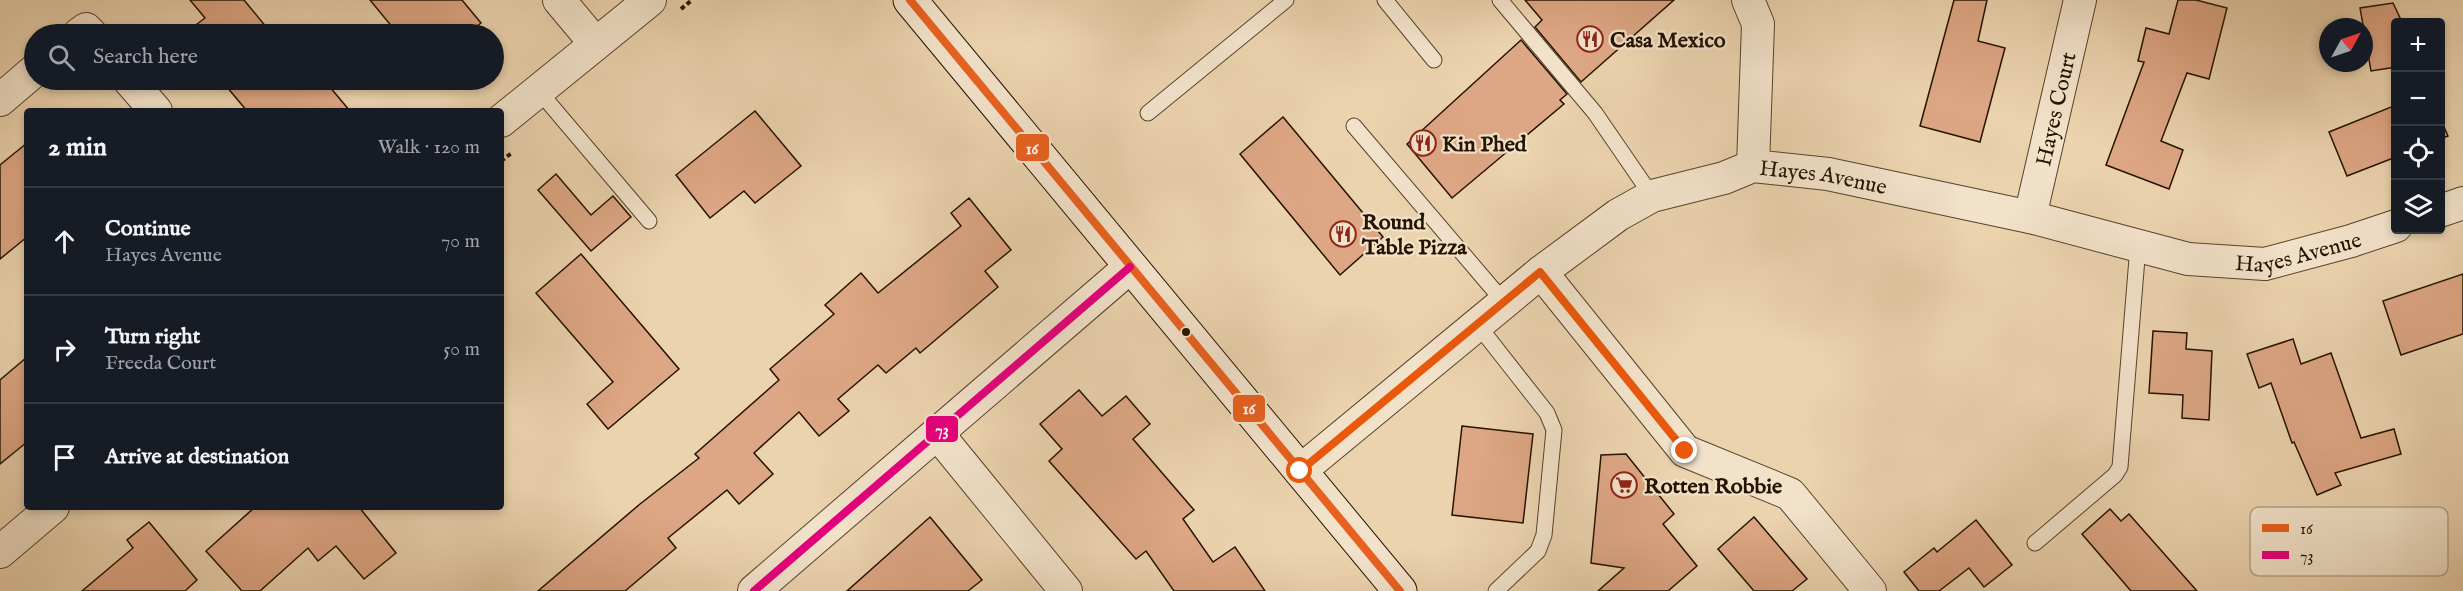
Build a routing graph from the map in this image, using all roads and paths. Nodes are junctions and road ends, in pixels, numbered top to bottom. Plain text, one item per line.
1 (559, 0) edge
2 (650, 0) edge
3 (910, 0) edge
4 (1286, 0) edge
5 (1385, 0) edge
6 (1500, 0) edge
7 (1748, 0) edge
8 (2080, 0) edge
9 (595, 43) junction
10 (1434, 60) dead end
11 (24, 80) edge
12 (138, 90) edge
13 (538, 90) junction
14 (0, 100) edge
15 (153, 108) edge
16 (1148, 112) dead end
17 (504, 118) edge
18 (1354, 126) dead end
19 (1753, 166) junction
20 (1652, 196) junction
21 (2463, 203) edge
22 (2445, 209) edge
23 (2031, 218) junction
24 (649, 221) dead end
25 (2391, 228) edge
26 (2138, 246) junction
27 (1130, 267) junction
28 (1540, 272) junction
29 (1504, 302) junction
30 (1477, 324) junction
31 (937, 433) junction
32 (1300, 471) junction
33 (49, 510) edge
34 (2035, 543) dead end
35 (0, 552) edge
36 (754, 591) edge
37 (1066, 591) edge
38 (1400, 591) edge
39 (1496, 591) edge
40 (1870, 591) edge

1 - 9 street
2 - 9 street
3 - 27 main road
4 - 16 lane
5 - 10 lane
6 - 20 lane
7 - 19 street
8 - 23 street, Hayes Court
9 - 13 street
11 - 14 street
12 - 15 street
13 - 17 street
13 - 24 lane
18 - 29 lane
19 - 20 street, Hayes Avenue
19 - 23 street, Hayes Avenue
20 - 28 street, Hayes Avenue
21 - 22 street
23 - 26 street, Hayes Avenue
25 - 26 street, Hayes Avenue
26 - 34 lane
27 - 31 street
27 - 32 main road
28 - 29 street, Hayes Avenue
28 - 40 street
29 - 30 street, Hayes Avenue
30 - 32 street, Hayes Avenue
30 - 39 lane
31 - 36 street
31 - 37 street
32 - 38 main road
33 - 35 street

